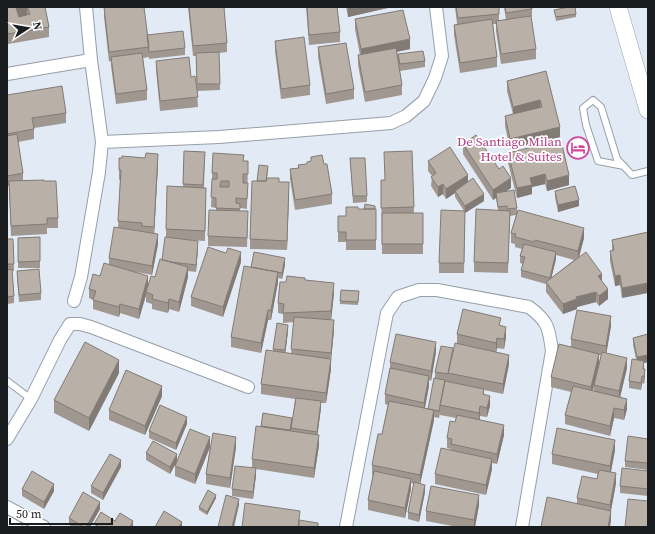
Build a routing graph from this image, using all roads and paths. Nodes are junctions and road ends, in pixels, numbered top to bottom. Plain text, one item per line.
1 (86, 7) edge
2 (436, 7) edge
3 (618, 7) edge
4 (91, 60) junction
5 (7, 74) edge
6 (647, 101) edge
7 (102, 142) junction
8 (624, 166) junction
9 (648, 171) edge
10 (74, 300) dead end
11 (7, 381) edge
12 (248, 387) dead end
13 (31, 399) junction
14 (7, 439) edge
15 (7, 507) edge
16 (7, 522) edge
17 (16, 527) edge
18 (44, 527) edge
19 (346, 527) edge
20 (522, 527) edge

1 - 4 street
2 - 7 street
3 - 6 main road
4 - 5 street
4 - 7 street
7 - 10 street
8 - 8 lane
8 - 9 lane
11 - 13 lane
12 - 13 street
13 - 14 street
15 - 18 street
16 - 17 street
19 - 20 street

